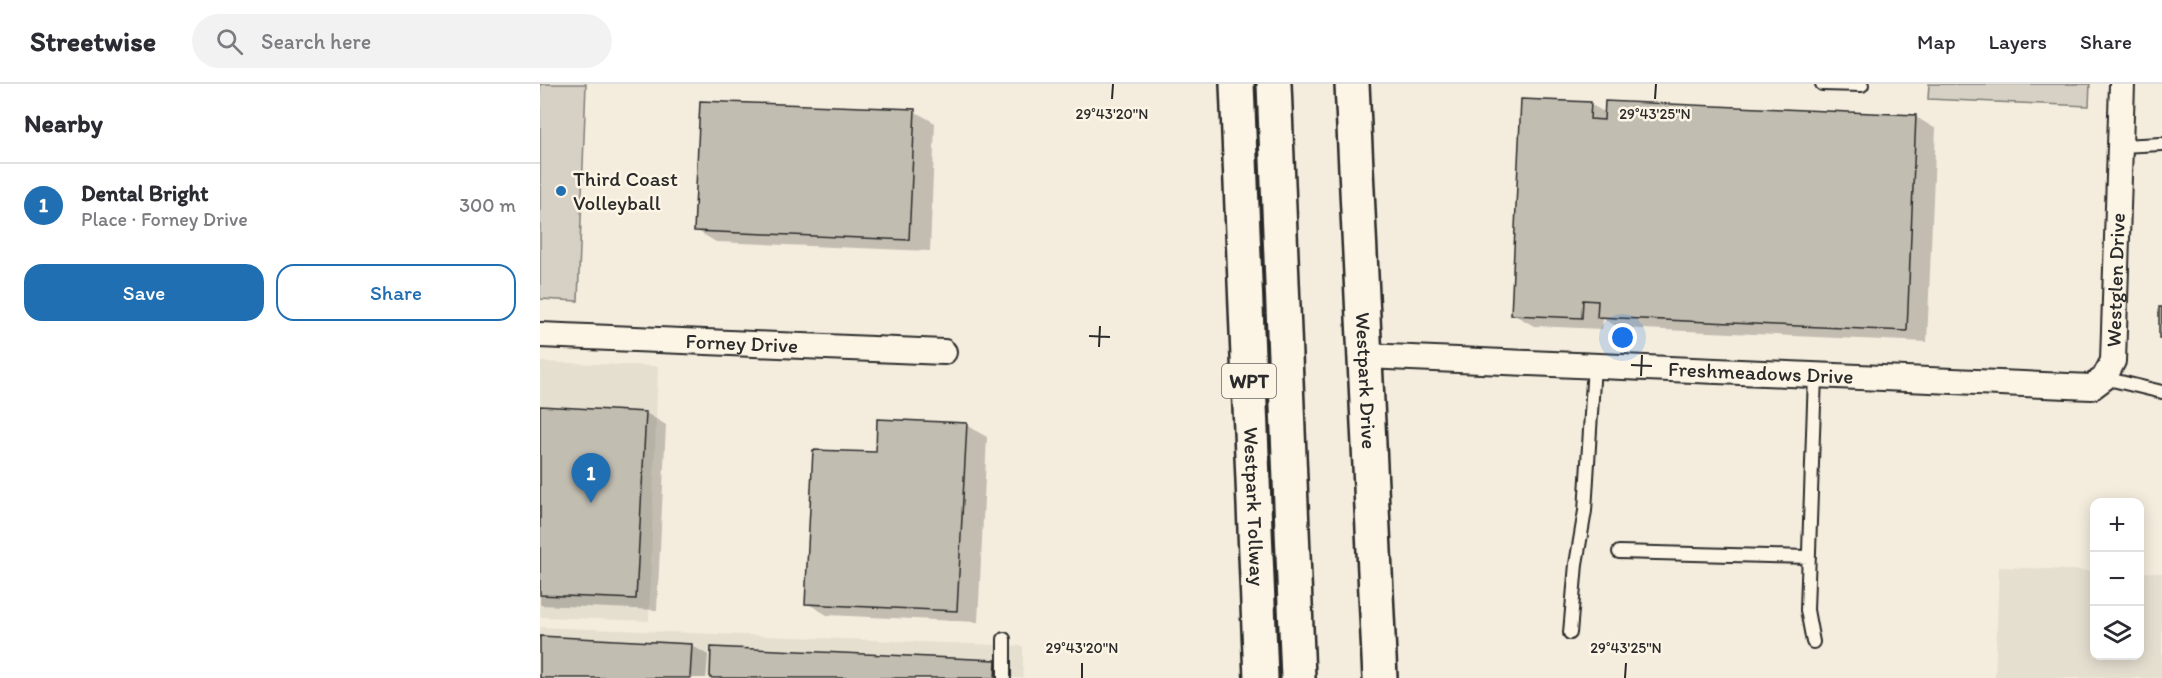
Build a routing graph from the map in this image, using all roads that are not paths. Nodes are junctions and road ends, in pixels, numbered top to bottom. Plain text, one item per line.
1 (1237, 84) edge
2 (1274, 84) edge
3 (1352, 84) edge
4 (1822, 84) edge
5 (2122, 84) edge
6 (1862, 86) dead end
7 (2162, 144) edge
8 (2120, 146) junction
9 (540, 335) edge
10 (944, 352) dead end
11 (1365, 356) junction
12 (1594, 366) junction
13 (1815, 375) junction
14 (2104, 378) junction
15 (2162, 392) edge
16 (1620, 552) dead end
17 (1809, 557) junction
18 (1570, 633) dead end
19 (1004, 639) dead end
20 (1813, 642) dead end
21 (1004, 678) edge
22 (1261, 678) edge
23 (1298, 678) edge
24 (1380, 678) edge

1 - 22 main road, Westpark Tollway / WPT
2 - 23 main road, Westpark Tollway / WPT
3 - 11 main road, Westpark Drive
4 - 6 lane
5 - 8 street, Westglen Drive
7 - 8 lane
8 - 14 street, Westglen Drive
9 - 10 street, Forney Drive
11 - 12 street, Freshmeadows Drive
11 - 24 main road, Westpark Drive
12 - 13 street, Freshmeadows Drive
12 - 18 lane
13 - 14 street, Freshmeadows Drive
13 - 17 lane
14 - 15 lane
16 - 17 lane
17 - 20 lane
19 - 21 lane

